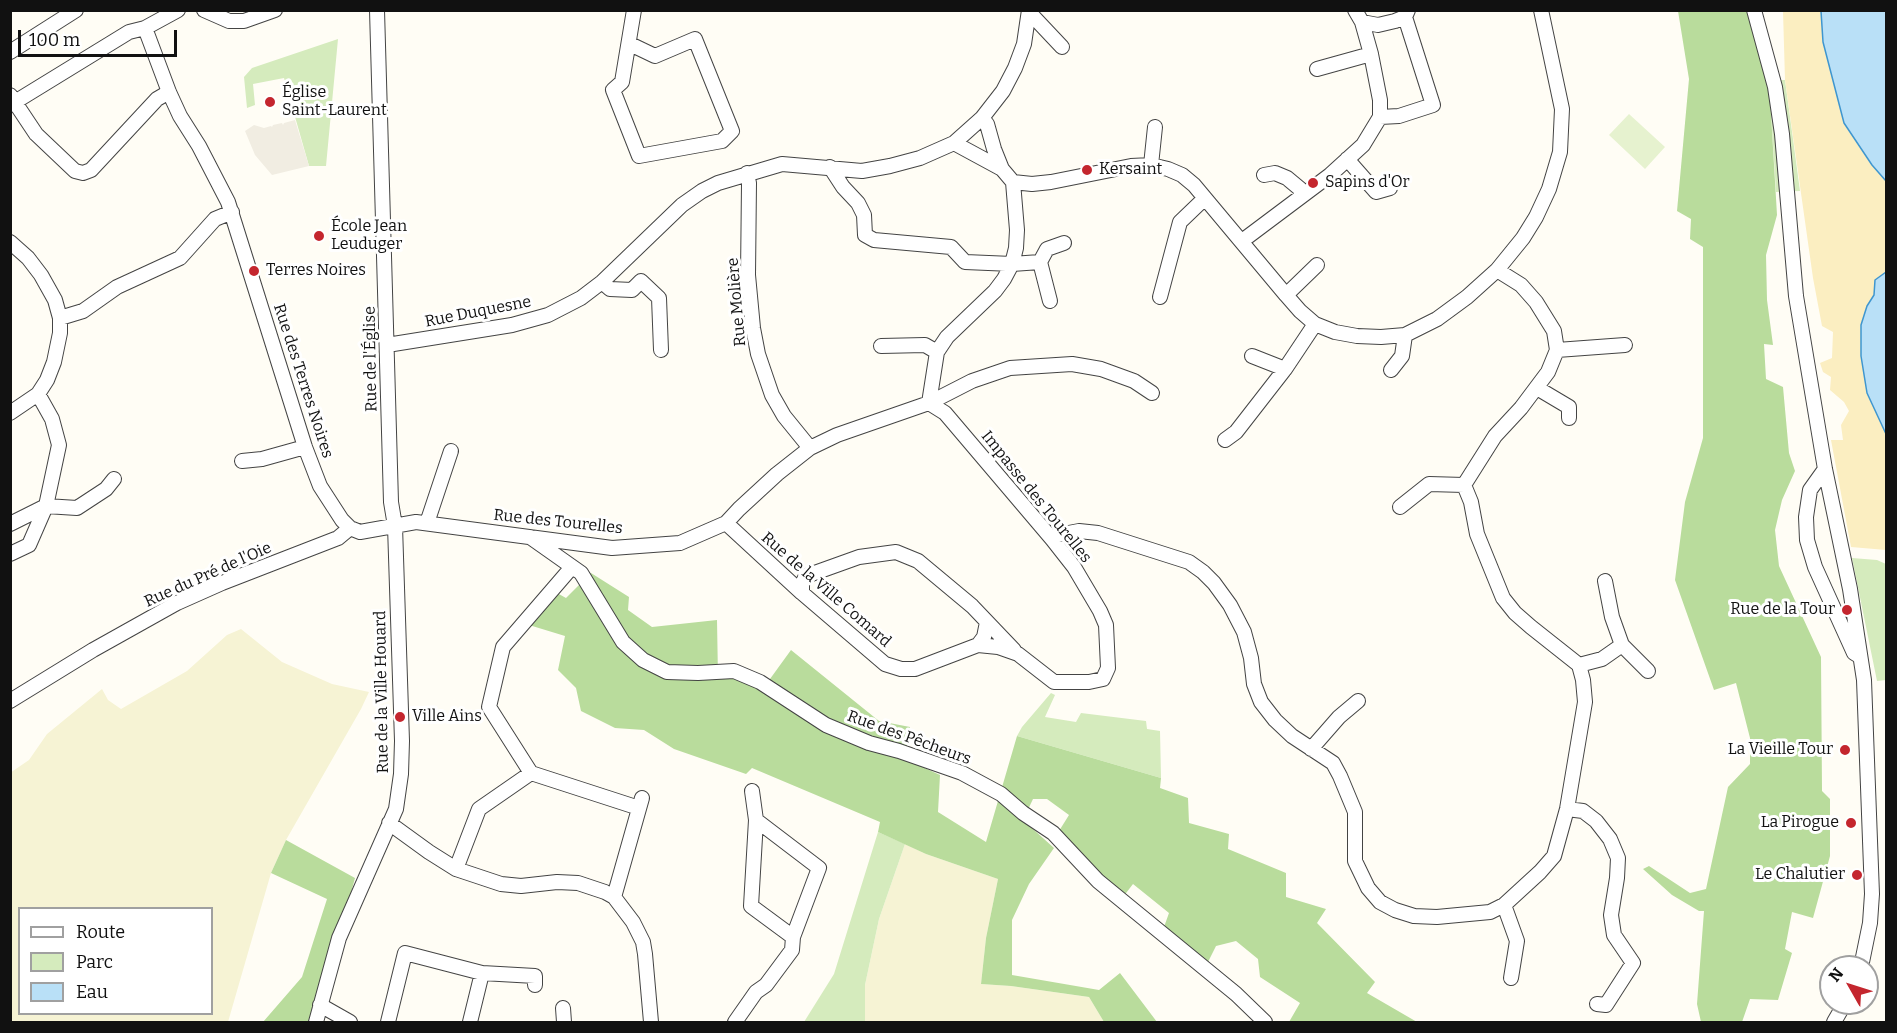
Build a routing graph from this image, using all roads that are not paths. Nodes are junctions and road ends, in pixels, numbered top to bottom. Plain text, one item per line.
1 (76, 10) edge
2 (178, 10) edge
3 (204, 10) edge
4 (274, 10) edge
5 (377, 10) edge
6 (634, 10) edge
7 (1541, 10) edge
8 (1754, 10) edge
9 (1029, 11) edge
10 (1406, 14) edge
11 (1358, 16) edge
12 (145, 28) junction
13 (630, 44) junction
14 (1062, 47) dead end
15 (10, 52) edge
16 (1371, 54) junction
17 (1317, 69) dead end
18 (169, 92) junction
19 (12, 101) edge
20 (1380, 117) junction
21 (982, 118) junction
22 (1155, 127) dead end
23 (954, 143) junction
24 (1347, 159) junction
25 (1150, 165) junction
26 (830, 167) junction
27 (1002, 169) junction
28 (747, 173) junction
29 (1264, 176) dead end
30 (1014, 182) junction
31 (1390, 188) dead end
32 (1305, 194) junction
33 (1205, 198) junction
34 (230, 207) junction
35 (1242, 241) junction
36 (10, 242) edge
37 (1064, 243) dead end
38 (1040, 262) junction
39 (1012, 264) junction
40 (1317, 265) dead end
41 (1497, 270) junction
42 (602, 282) junction
43 (1286, 295) junction
44 (1160, 297) dead end
45 (1050, 302) dead end
46 (60, 318) junction
47 (1316, 324) junction
48 (1405, 334) junction
49 (387, 345) junction
50 (1625, 345) dead end
51 (881, 346) dead end
52 (662, 350) dead end
53 (1557, 350) junction
54 (937, 352) junction
55 (1252, 356) dead end
56 (1285, 369) junction
57 (1391, 370) dead end
58 (1537, 388) junction
59 (1152, 393) dead end
60 (38, 394) junction
61 (929, 403) junction
62 (10, 413) edge
63 (1569, 418) dead end
64 (1225, 440) dead end
65 (305, 447) junction
66 (810, 448) junction
67 (451, 451) dead end
68 (242, 461) dead end
69 (1825, 469) junction
70 (114, 479) dead end
71 (1464, 485) junction
72 (46, 506) junction
73 (1400, 507) dead end
74 (427, 523) junction
75 (726, 523) junction
76 (10, 524) edge
77 (395, 526) junction
78 (350, 528) junction
79 (528, 536) junction
80 (1052, 539) junction
81 (10, 554) edge
82 (572, 567) junction
83 (773, 567) junction
84 (806, 576) junction
85 (1605, 581) dead end
86 (802, 593) junction
87 (987, 622) junction
88 (978, 645) junction
89 (1622, 645) junction
90 (1018, 654) junction
91 (1861, 657) junction
92 (1579, 665) junction
93 (1648, 671) dead end
94 (10, 701) edge
95 (1358, 701) dead end
96 (1311, 749) junction
97 (531, 773) junction
98 (752, 791) dead end
99 (1567, 809) junction
100 (756, 820) junction
101 (389, 823) junction
102 (456, 869) junction
103 (614, 897) junction
104 (1504, 905) junction
105 (793, 937) junction
106 (1863, 955) edge
107 (482, 972) junction
108 (1511, 978) dead end
109 (535, 985) dead end
110 (1597, 1004) dead end
111 (320, 1005) junction
112 (316, 1023) edge
113 (350, 1023) edge
114 (388, 1023) edge
115 (470, 1023) edge
116 (651, 1023) edge
117 (735, 1023) edge
118 (1265, 1023) edge

1 - 15 street
2 - 12 street
3 - 4 street
5 - 49 street, Rue de l'Église
6 - 13 street
7 - 41 street
8 - 69 street
9 - 14 street, Rue Duquesne
9 - 21 street, Rue Duquesne
10 - 11 street
10 - 20 street
11 - 16 street
12 - 18 street, Rue des Terres Noires
12 - 19 street
13 - 13 street
16 - 17 street
16 - 20 street
18 - 19 street
18 - 34 street, Rue des Terres Noires
20 - 24 street
21 - 23 street, Rue Duquesne
21 - 27 street
22 - 25 street
23 - 26 street, Rue Duquesne
23 - 27 street
24 - 31 street
24 - 32 street
25 - 30 street
25 - 33 street
26 - 28 street, Rue Duquesne
26 - 39 street
27 - 30 street
28 - 42 street, Rue Duquesne
28 - 66 street, Rue Molière
29 - 32 street
30 - 39 street
32 - 35 street
33 - 35 street
33 - 44 street
34 - 46 street
34 - 65 street, Rue des Terres Noires
35 - 43 street
36 - 46 street
37 - 38 street
38 - 39 street
38 - 45 street
39 - 54 street
40 - 43 street
41 - 48 street
41 - 53 street
42 - 49 street, Rue Duquesne
42 - 52 street
43 - 47 street
46 - 60 street
47 - 48 street
47 - 56 street
48 - 57 street
49 - 77 street, Rue de l'Église
50 - 53 street
51 - 54 street
53 - 58 street
54 - 61 street
55 - 56 street
56 - 64 street
58 - 63 street
58 - 71 street
59 - 61 street, Rue des Tourelles
60 - 62 street
60 - 72 street
61 - 66 street, Rue des Tourelles
61 - 80 street, Impasse des Tourelles
65 - 68 street
65 - 78 street, Rue des Terres Noires
66 - 75 street, Rue des Tourelles
67 - 74 street
69 - 91 street
69 - 91 street
70 - 72 street
71 - 73 street
71 - 92 street
72 - 76 street
72 - 81 street
74 - 77 street, Rue des Tourelles
74 - 79 street, Rue des Tourelles
75 - 79 street, Rue des Tourelles
75 - 83 street, Rue de la Ville Comard
77 - 78 street
77 - 101 street, Rue de la Ville Houard
78 - 94 street, Rue du Pré de l'Oie
79 - 82 street, Rue des Pêcheurs
80 - 90 street, Impasse des Tourelles
80 - 96 street
82 - 97 street
82 - 118 street, Rue des Pêcheurs
83 - 84 street
83 - 86 street, Rue de la Ville Comard
84 - 86 street
84 - 87 street
85 - 89 street
86 - 88 street, Rue de la Ville Comard
87 - 88 street
87 - 90 street
88 - 90 street
89 - 92 street
89 - 93 street
91 - 106 street
92 - 99 street
95 - 96 street
96 - 104 street
97 - 102 street
97 - 103 street
98 - 100 street
99 - 104 street
99 - 110 street
100 - 105 street
100 - 105 street
101 - 102 street
101 - 111 street, Rue de la Ville Houard
102 - 103 street
103 - 116 street
104 - 108 street
105 - 117 street
107 - 109 street
107 - 114 street
107 - 115 street
111 - 112 street, Rue de la Ville Houard
111 - 113 street

